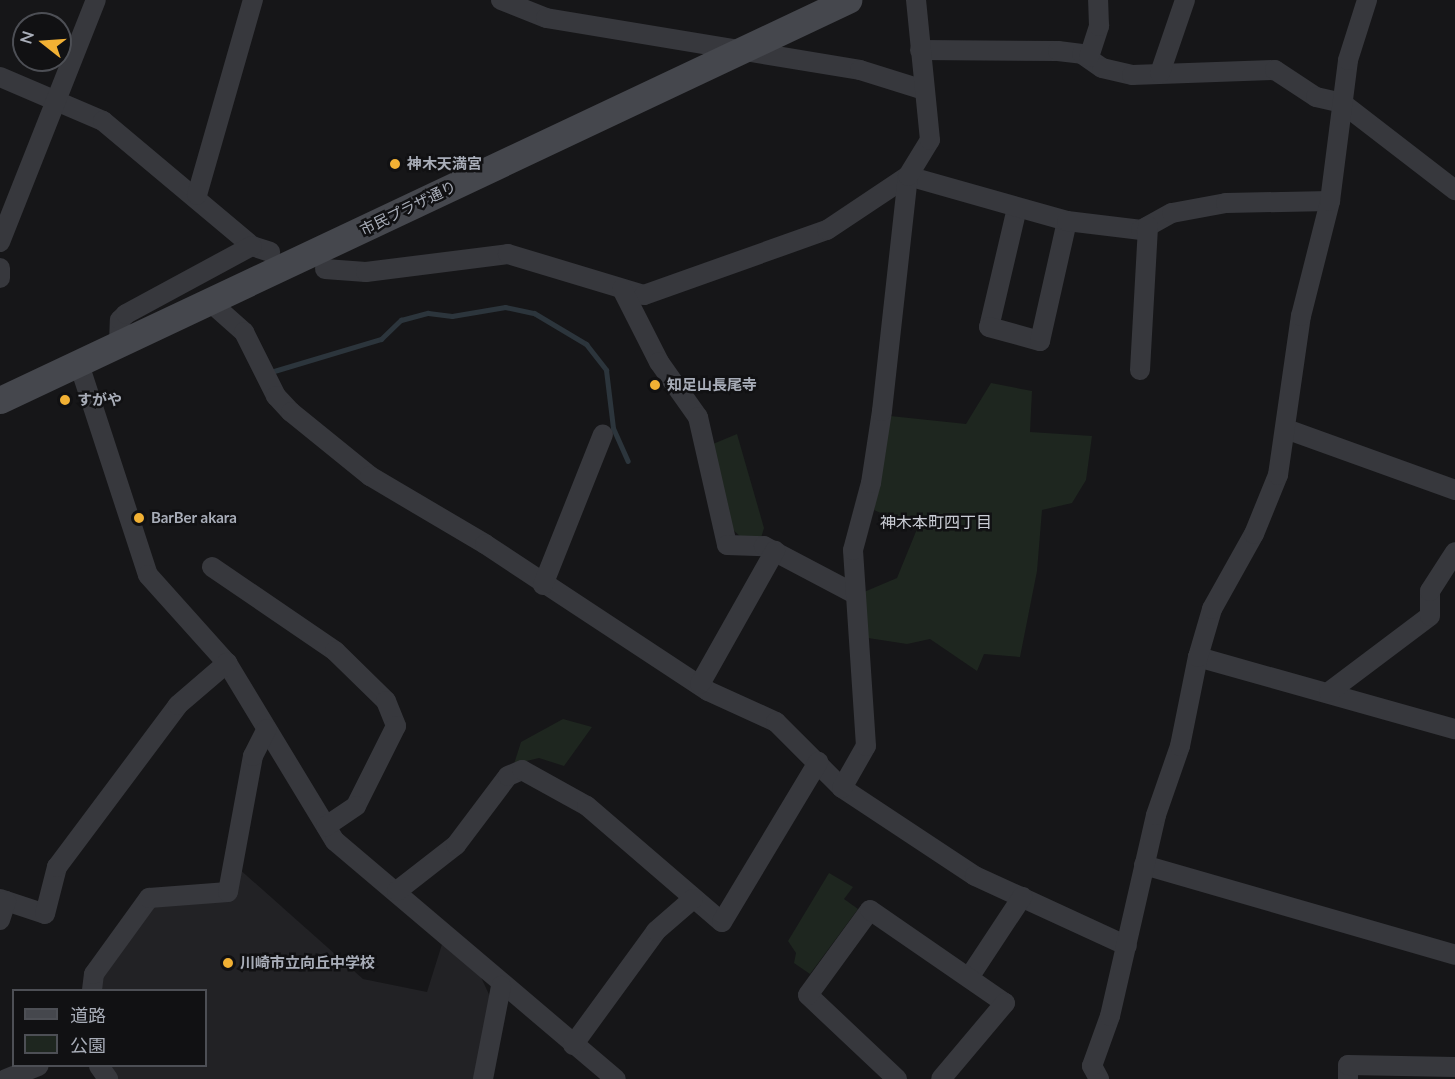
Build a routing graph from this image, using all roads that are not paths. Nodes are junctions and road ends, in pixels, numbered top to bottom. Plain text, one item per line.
1 (96, 0) edge
2 (253, 0) edge
3 (501, 0) edge
4 (848, 0) edge
5 (916, 0) edge
6 (1098, 0) edge
7 (1185, 0) edge
8 (1367, 0) edge
9 (920, 51) junction
10 (738, 52) junction
11 (1089, 57) junction
12 (1160, 73) junction
13 (0, 77) edge
14 (924, 90) junction
15 (56, 99) junction
16 (1342, 103) junction
17 (908, 176) junction
18 (1455, 190) edge
19 (196, 195) junction
20 (1330, 201) junction
21 (1017, 208) junction
22 (1067, 221) junction
23 (1148, 226) junction
24 (0, 242) edge
25 (0, 268) edge
26 (325, 269) dead end
27 (0, 278) edge
28 (622, 289) junction
29 (209, 301) junction
30 (119, 344) junction
31 (78, 364) junction
32 (1140, 370) dead end
33 (0, 400) edge
34 (1286, 429) junction
35 (603, 434) dead end
36 (1455, 490) edge
37 (775, 551) junction
38 (1455, 552) edge
39 (212, 567) dead end
40 (543, 585) junction
41 (853, 593) junction
42 (1198, 657) junction
43 (226, 663) junction
44 (700, 684) junction
45 (1329, 692) junction
46 (267, 729) junction
47 (1455, 729) edge
48 (818, 762) junction
49 (842, 788) junction
50 (326, 826) junction
51 (1144, 865) junction
52 (397, 891) junction
53 (1022, 897) junction
54 (693, 899) junction
55 (3, 900) edge
56 (0, 920) edge
57 (1128, 946) junction
58 (1455, 955) edge
59 (970, 976) junction
60 (501, 986) junction
61 (92, 989) edge
62 (573, 1046) junction
63 (34, 1067) edge
64 (1455, 1067) edge
65 (1090, 1075) edge
66 (6, 1079) edge
67 (483, 1079) edge
68 (616, 1079) edge
69 (897, 1079) edge
70 (941, 1079) edge
71 (1348, 1079) edge

1 - 15 street
2 - 19 street
3 - 10 street
4 - 10 street, 市民プラザ通り
5 - 9 street
6 - 11 street
7 - 12 street
8 - 16 street
9 - 11 street
9 - 14 street
10 - 14 street
10 - 29 street, 市民プラザ通り
11 - 12 street
12 - 16 street
13 - 15 street
14 - 17 street
15 - 19 street
15 - 24 street
16 - 18 street
16 - 20 street
17 - 21 street
17 - 28 street
17 - 41 street
19 - 30 street
20 - 23 street
20 - 34 street
21 - 22 street
21 - 22 street
22 - 23 street
23 - 32 street
25 - 27 street
26 - 28 street
28 - 37 street
29 - 30 street, 市民プラザ通り
29 - 40 street
30 - 31 street, 市民プラザ通り
31 - 33 street, 市民プラザ通り
31 - 43 street
34 - 36 street
34 - 42 street
35 - 40 street
37 - 41 street
37 - 44 street
38 - 45 street
39 - 50 street
40 - 44 street
41 - 49 street
42 - 45 street
42 - 51 street
43 - 46 street
43 - 55 street
44 - 48 street
45 - 47 street
46 - 50 street
46 - 61 street
48 - 49 street
48 - 54 street
49 - 53 street
50 - 52 street
51 - 57 street
51 - 58 street
52 - 54 street
52 - 60 street
53 - 57 street
53 - 59 street
54 - 62 street
55 - 56 street
57 - 65 street
59 - 69 street
59 - 70 street
60 - 62 street
60 - 67 street
62 - 68 street
63 - 66 street
64 - 71 street

